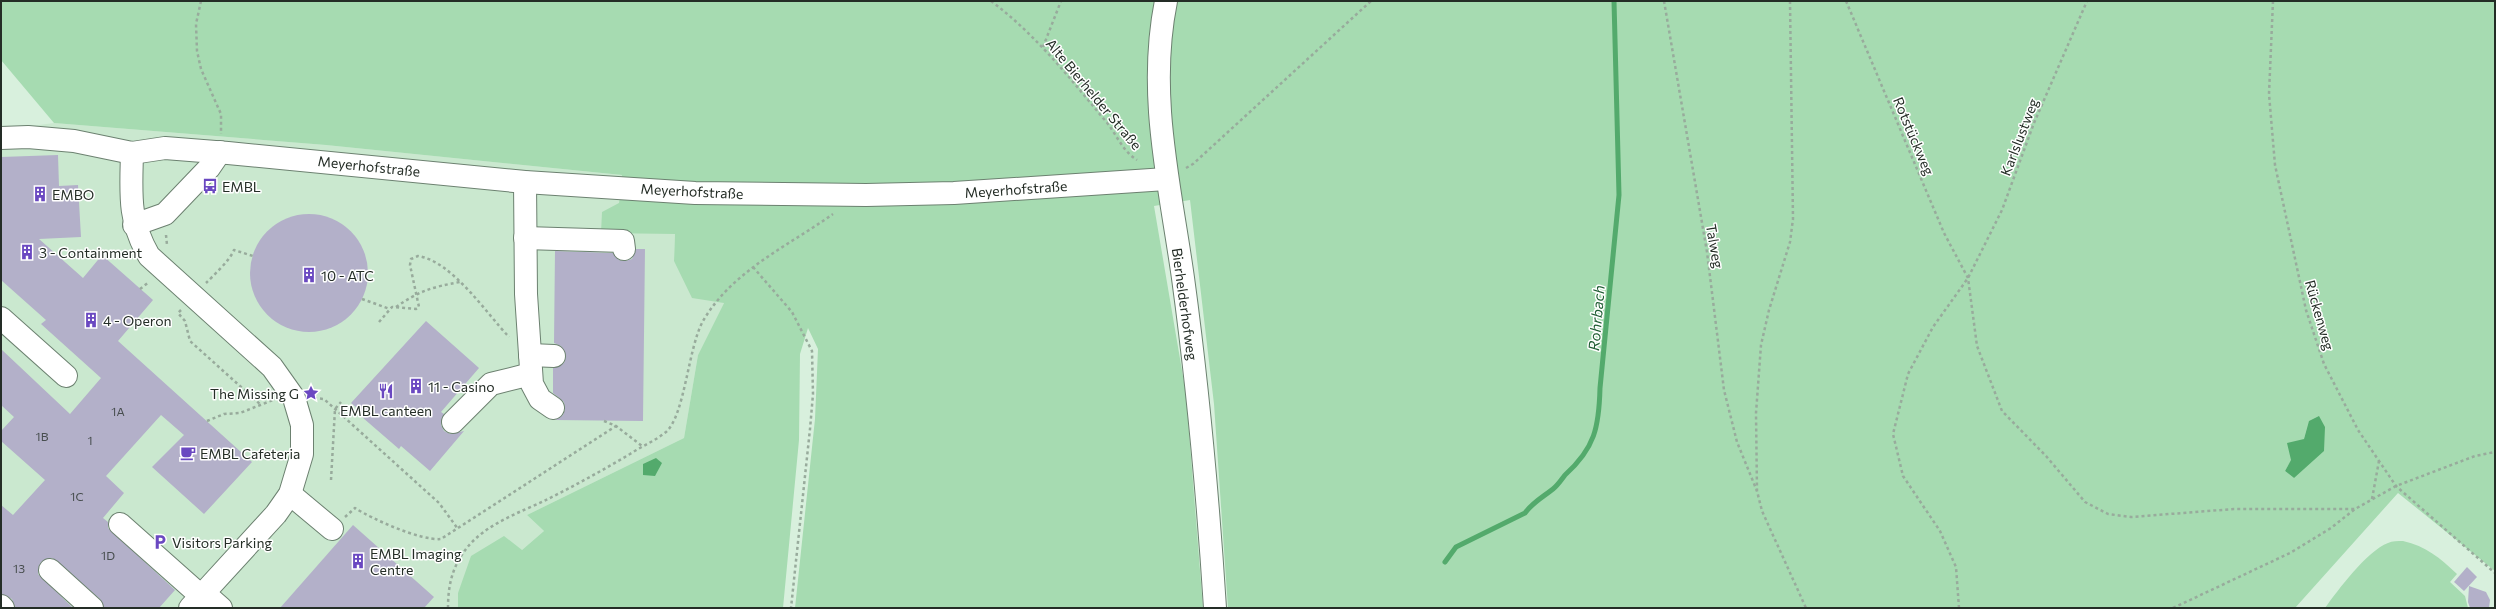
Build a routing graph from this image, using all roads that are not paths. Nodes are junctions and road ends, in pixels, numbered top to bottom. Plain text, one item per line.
1 (1166, 1) edge
2 (1, 138) edge
3 (221, 142) junction
4 (132, 153) junction
5 (1166, 179) junction
6 (525, 182) junction
7 (134, 225) junction
8 (525, 238) junction
9 (624, 249) dead end
10 (1, 318) edge
11 (554, 356) dead end
12 (530, 358) junction
13 (66, 376) dead end
14 (553, 408) dead end
15 (453, 422) dead end
16 (290, 494) junction
17 (120, 524) dead end
18 (332, 529) road end
19 (50, 570) dead end
20 (198, 599) edge
21 (1, 606) edge
22 (3, 608) edge
23 (92, 608) edge
24 (221, 608) edge
25 (1215, 608) edge

1 - 5 street, Bierhelderhofweg
2 - 4 street, Meyerhofstraße
3 - 4 street, Meyerhofstraße
3 - 6 street, Meyerhofstraße
3 - 7 street
4 - 7 street
5 - 6 street, Meyerhofstraße
5 - 25 street, Bierhelderhofweg
6 - 8 street
7 - 16 street
8 - 9 street
8 - 12 street
10 - 13 street
11 - 12 street
12 - 14 street
12 - 15 street
16 - 18 street
16 - 20 street
17 - 20 street
19 - 23 street
20 - 24 street
21 - 22 street

